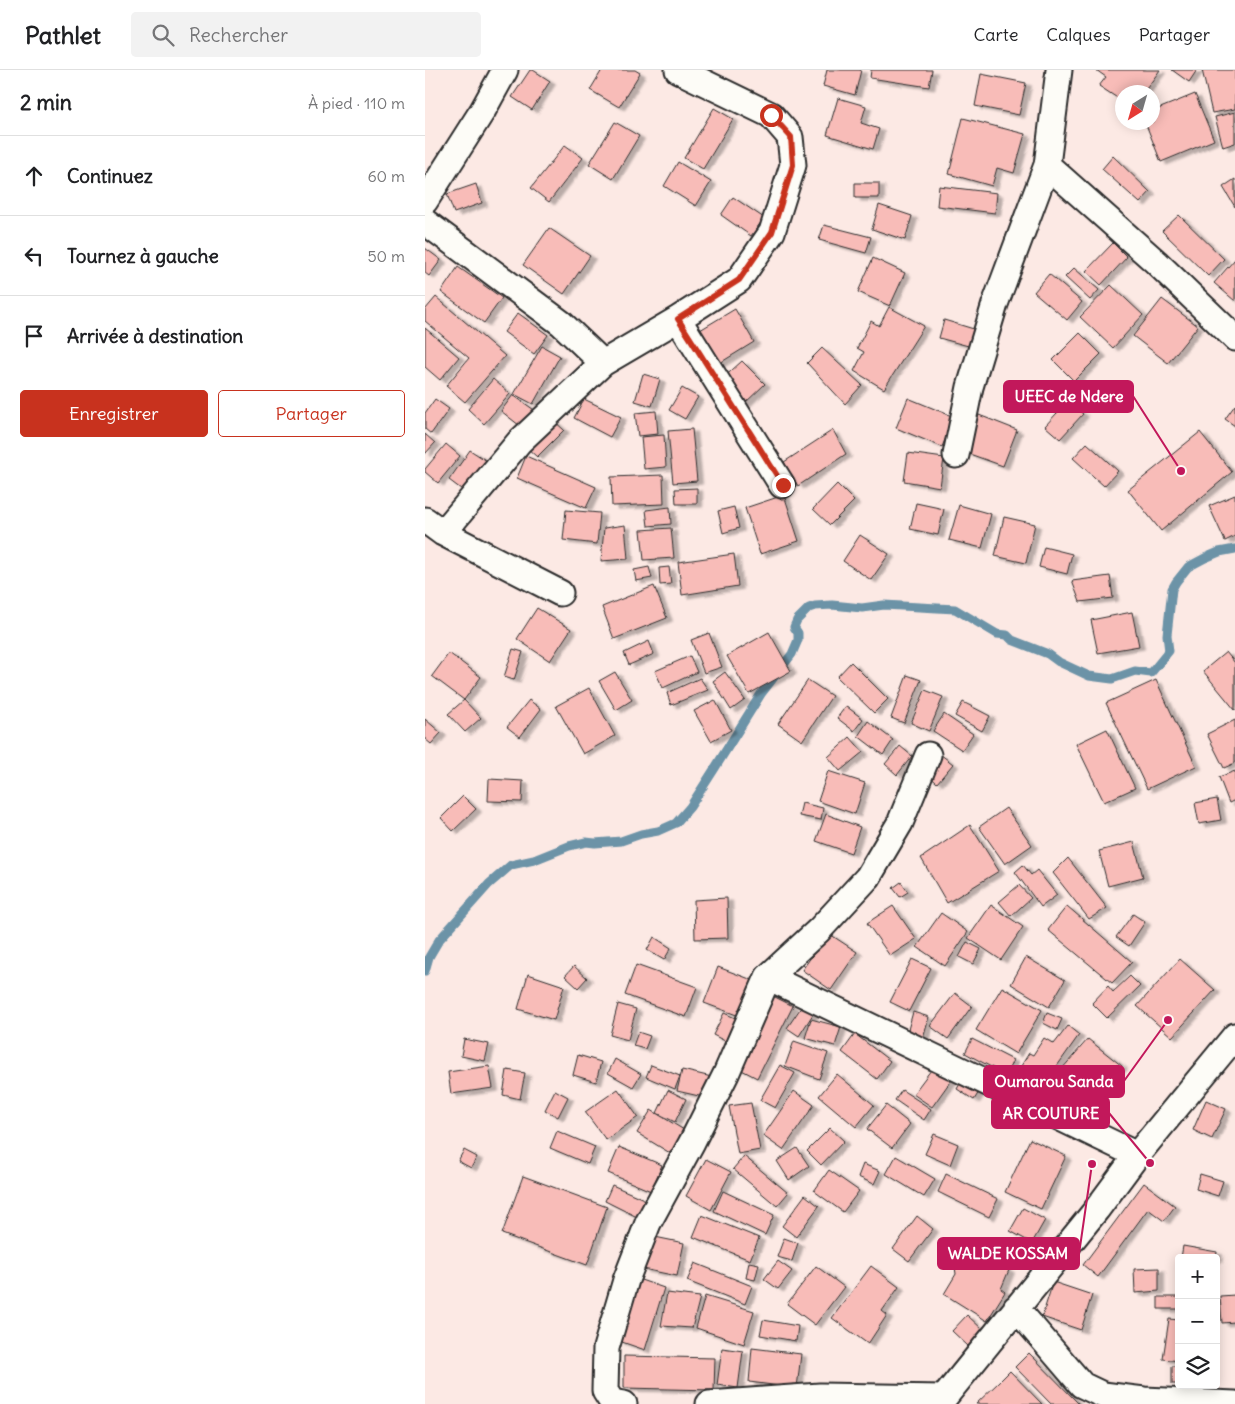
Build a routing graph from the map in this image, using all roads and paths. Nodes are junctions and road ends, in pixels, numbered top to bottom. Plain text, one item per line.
1 (505, 70) edge
2 (678, 70) edge
3 (1059, 70) edge
4 (1047, 165) junction
5 (425, 201) edge
6 (425, 222) edge
7 (678, 319) junction
8 (1235, 338) edge
9 (603, 363) junction
10 (956, 456) dead end
11 (783, 485) dead end
12 (434, 526) edge
13 (560, 593) dead end
14 (928, 754) dead end
15 (768, 977) junction
16 (1230, 1051) edge
17 (1137, 1155) junction
18 (1016, 1308) junction
19 (941, 1401) edge
20 (624, 1404) edge
21 (709, 1404) edge
22 (1235, 1404) edge

1 - 5 street
2 - 7 street
3 - 4 street
4 - 8 street
4 - 10 street
6 - 9 street
7 - 9 street
7 - 11 street
9 - 12 street
12 - 13 street
14 - 15 street
15 - 17 street
15 - 20 street
16 - 17 street
17 - 18 street
18 - 19 street
18 - 22 street
19 - 21 street

